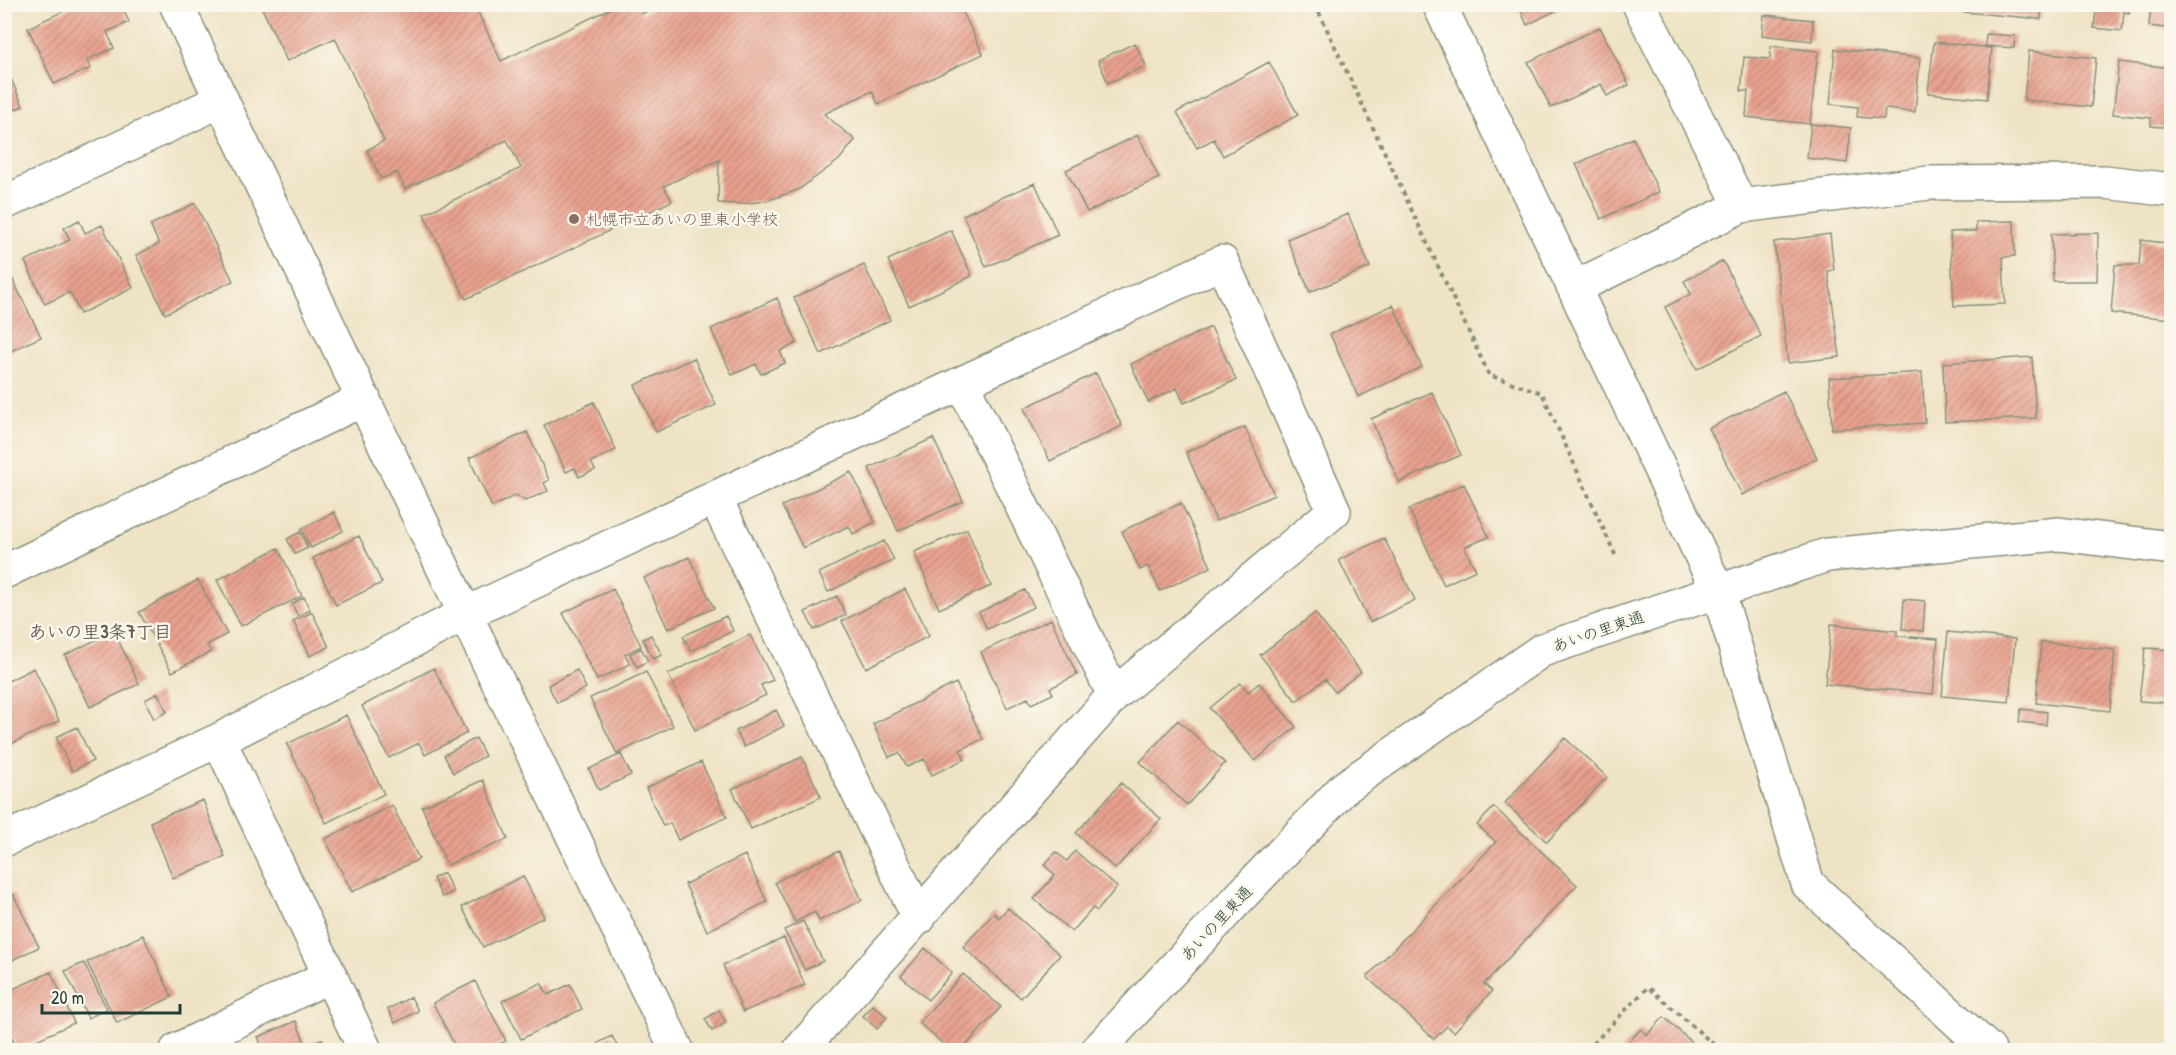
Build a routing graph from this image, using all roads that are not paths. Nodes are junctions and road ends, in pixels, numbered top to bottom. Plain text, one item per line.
1 (177, 4) edge
2 (1439, 4) edge
3 (1639, 4) edge
4 (222, 100) junction
5 (2172, 190) edge
6 (4, 203) edge
7 (1741, 206) junction
8 (1574, 288) junction
9 (962, 383) junction
10 (364, 399) junction
11 (715, 498) junction
12 (2172, 548) edge
13 (4, 572) edge
14 (1718, 591) junction
15 (465, 614) junction
16 (1114, 695) junction
17 (219, 740) junction
18 (4, 840) edge
19 (919, 918) junction
20 (329, 976) junction
21 (177, 1050) edge
22 (365, 1050) edge
23 (677, 1050) edge
24 (800, 1050) edge
25 (1098, 1050) edge
26 (1989, 1050) edge

1 - 4 street
2 - 8 street
3 - 7 street
4 - 6 street
4 - 10 street
5 - 7 street
7 - 8 street
8 - 14 street
9 - 11 street
9 - 16 street
9 - 16 street
10 - 13 street
10 - 15 street
11 - 15 street
11 - 19 street
12 - 14 street, あいの里東通
14 - 25 street, あいの里東通
14 - 26 street
15 - 17 street
15 - 23 street
16 - 19 street
17 - 18 street
17 - 20 street
19 - 24 street
20 - 21 street
20 - 22 street

